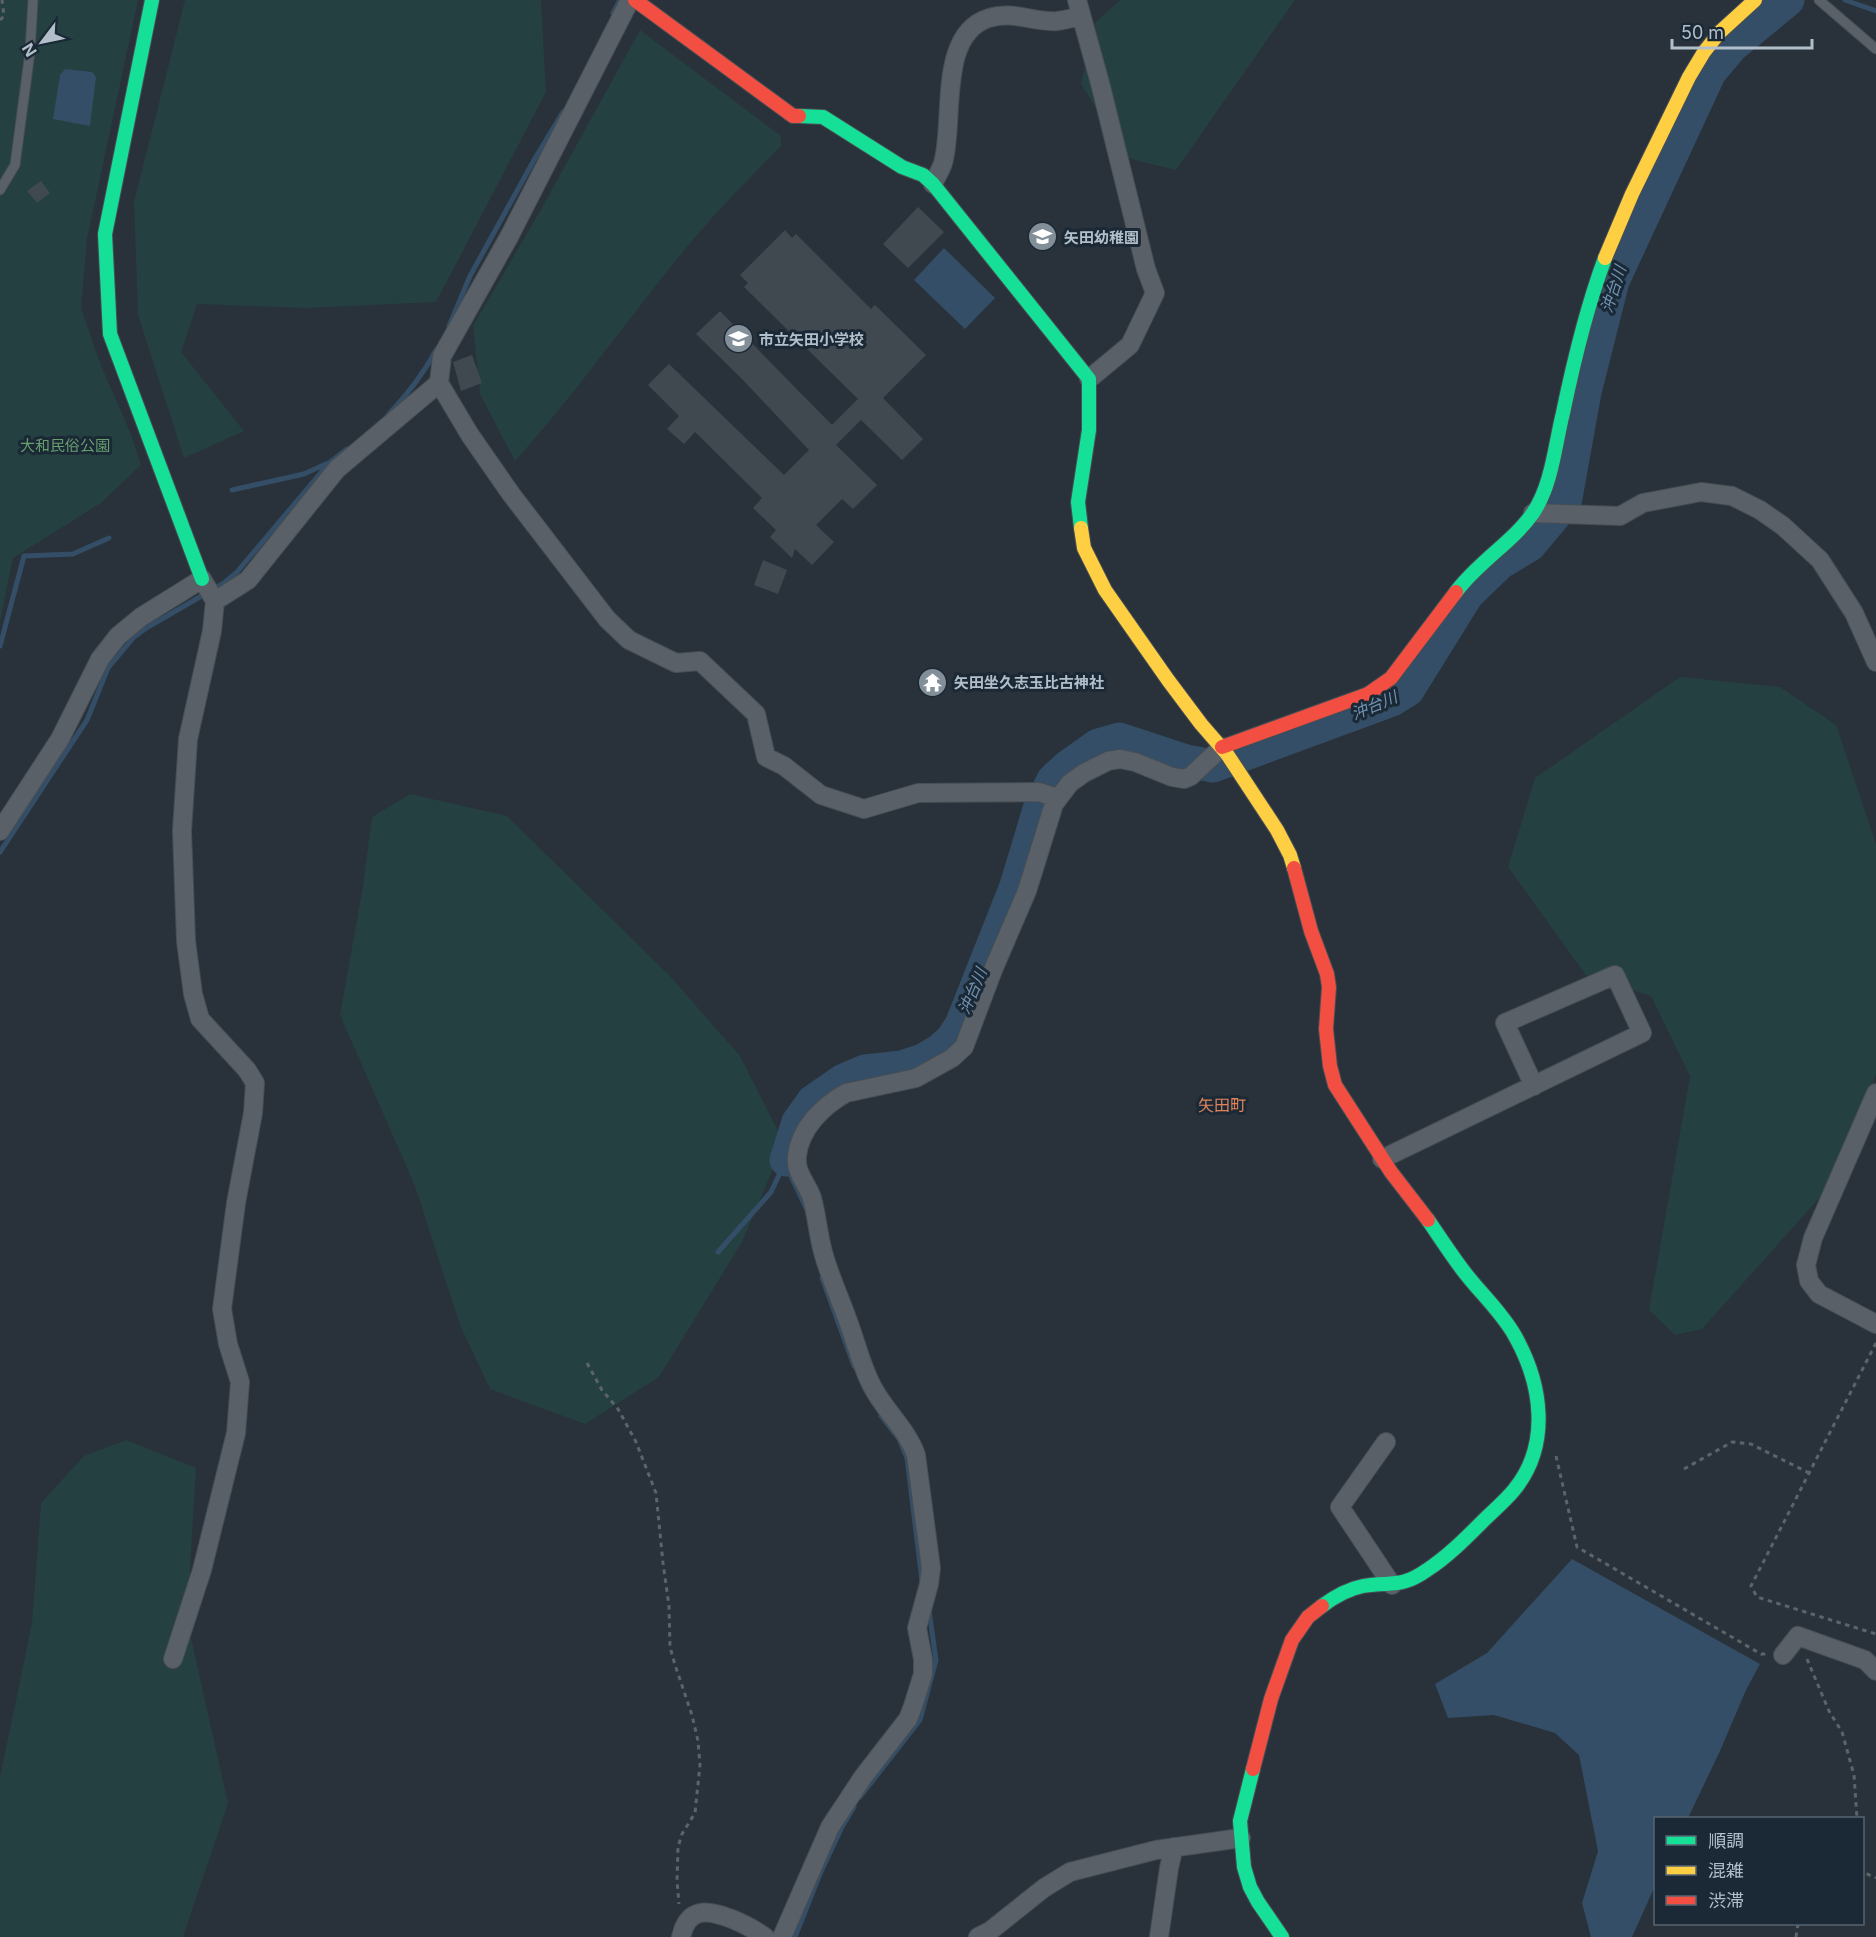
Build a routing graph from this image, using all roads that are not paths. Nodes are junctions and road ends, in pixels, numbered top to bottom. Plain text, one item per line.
1 (33, 0) edge
2 (152, 0) edge
3 (630, 0) edge
4 (635, 0) edge
5 (1755, 0) edge
6 (1820, 0) edge
7 (1078, 8) edge
8 (1876, 49) edge
9 (933, 184) junction
10 (0, 190) edge
11 (1089, 379) junction
12 (439, 383) junction
13 (1533, 513) junction
14 (202, 579) junction
15 (214, 601) junction
16 (1876, 662) edge
17 (1228, 755) junction
18 (1048, 795) junction
19 (0, 831) edge
20 (1534, 1086) junction
21 (1876, 1094) edge
22 (1382, 1159) junction
23 (1876, 1324) edge
24 (1386, 1442) dead end
25 (1392, 1586) junction
26 (1783, 1655) road end
27 (173, 1659) dead end
28 (1876, 1671) edge
29 (1241, 1838) junction
30 (1174, 1847) junction
31 (683, 1931) edge
32 (765, 1937) edge
33 (782, 1937) edge
34 (978, 1937) edge
35 (1159, 1937) edge
36 (1282, 1937) edge

1 - 10 lane
2 - 14 street
3 - 12 street
4 - 9 street
5 - 13 street
6 - 8 lane
7 - 9 street
7 - 11 street
9 - 11 street
11 - 17 street
12 - 15 street
12 - 18 street
13 - 16 street
13 - 17 street
14 - 15 street
14 - 19 street
15 - 27 street
17 - 18 street
17 - 22 street
18 - 33 street
20 - 20 street
20 - 22 street
21 - 23 street
22 - 25 street
24 - 25 street
25 - 29 street
26 - 28 street
29 - 30 street
29 - 36 street
30 - 34 street
30 - 35 street
31 - 32 street

